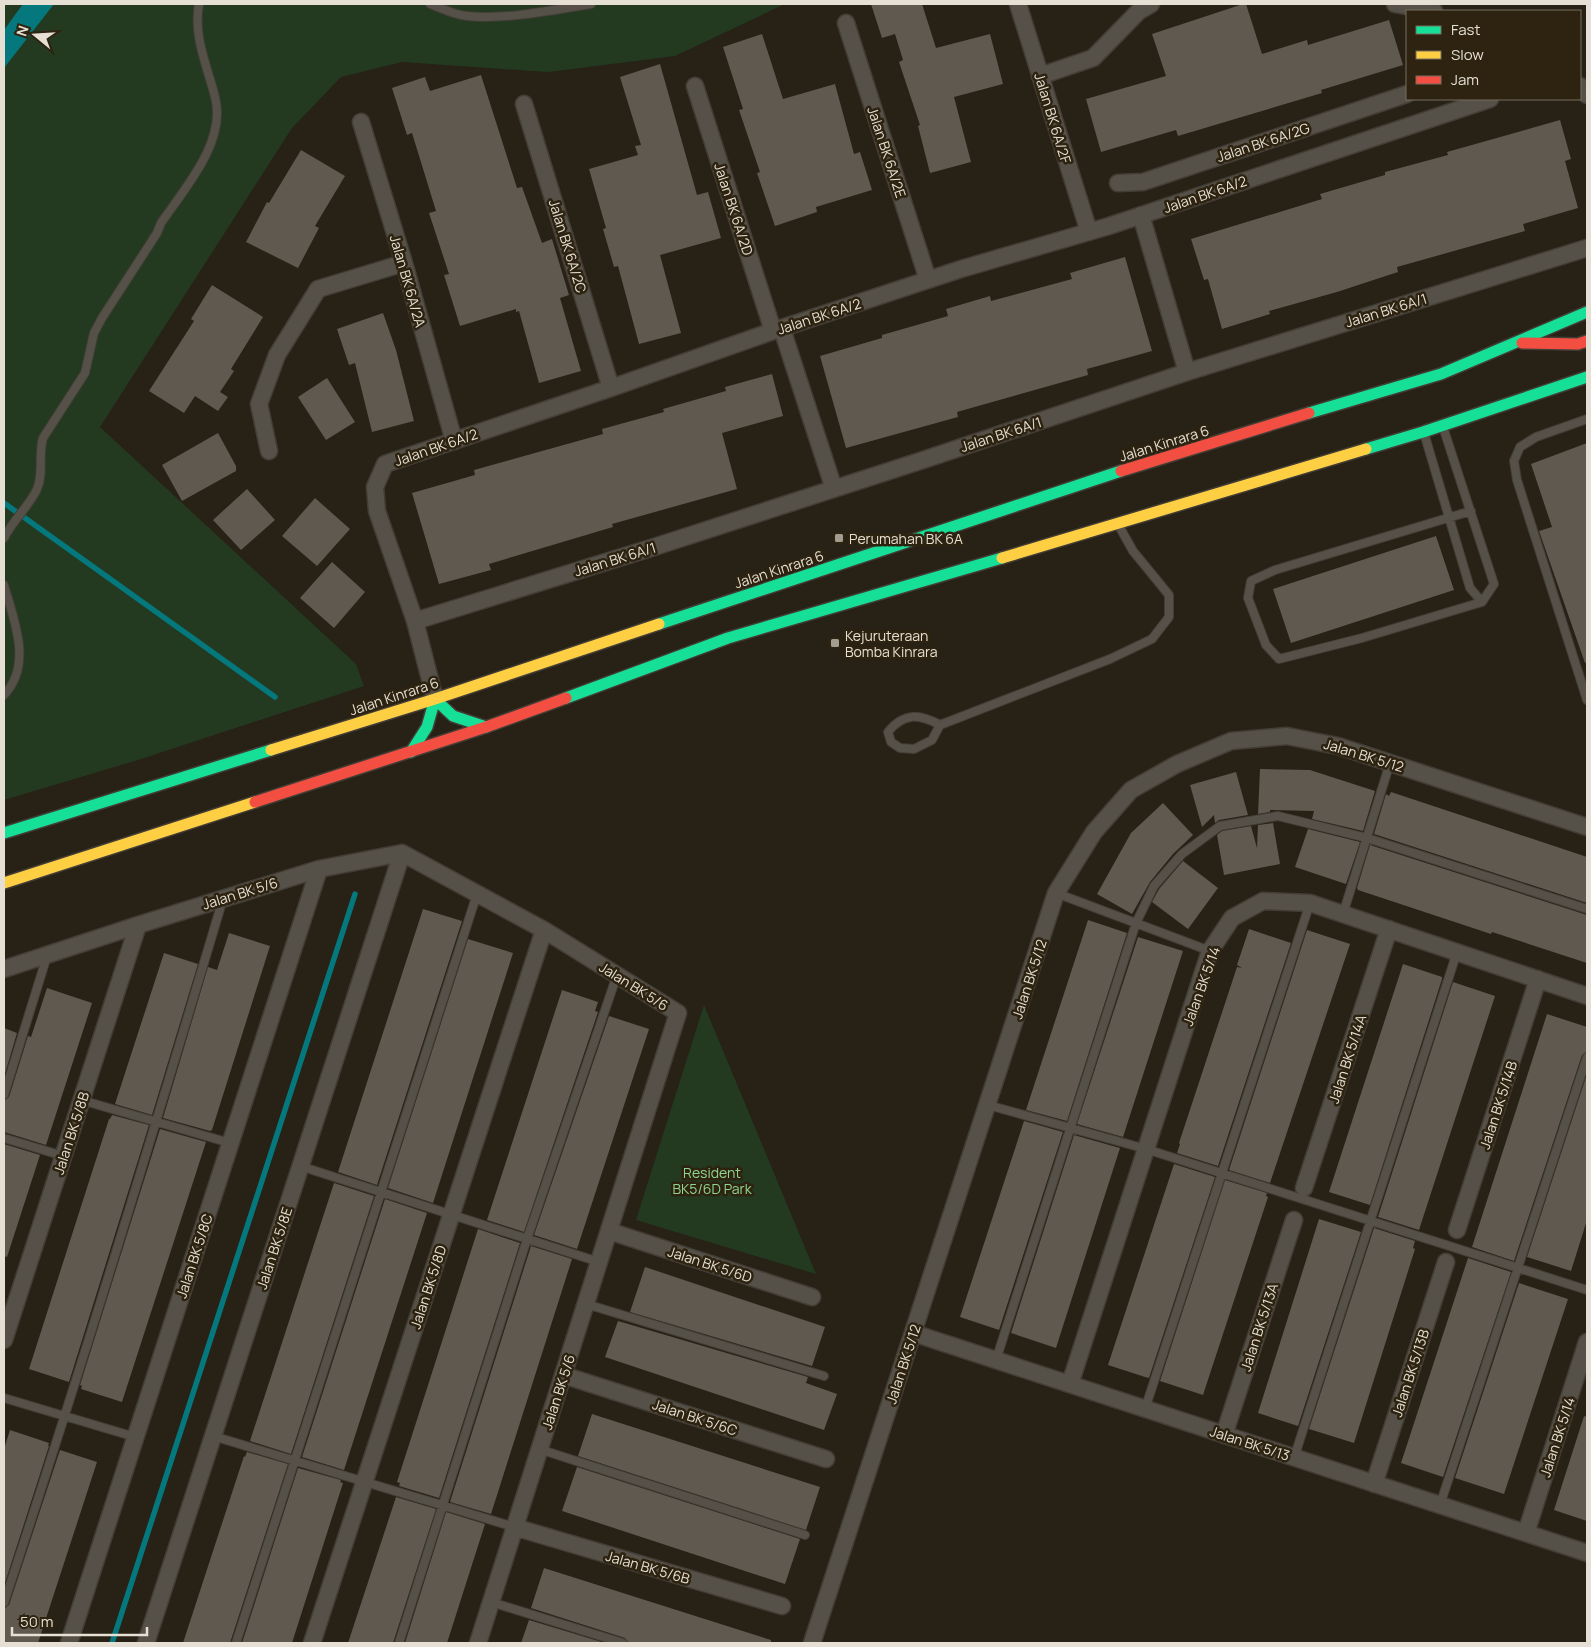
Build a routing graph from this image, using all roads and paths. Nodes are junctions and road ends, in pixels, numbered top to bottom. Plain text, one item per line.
1 (199, 4) edge
2 (430, 4) edge
3 (591, 4) edge
4 (1018, 4) edge
5 (1151, 4) edge
6 (1395, 4) edge
7 (1428, 10) edge
8 (846, 23) dead end
9 (1040, 76) junction
10 (695, 86) dead end
11 (1406, 94) edge
12 (1487, 100) edge
13 (524, 104) dead end
14 (361, 122) dead end
15 (1118, 183) dead end
16 (1141, 215) junction
17 (1089, 232) junction
18 (1587, 248) edge
19 (404, 263) junction
20 (928, 280) junction
21 (1587, 312) edge
22 (778, 330) junction
23 (1587, 341) edge
24 (1514, 343) junction
25 (1187, 372) junction
26 (1587, 377) edge
27 (611, 388) junction
28 (1587, 418) edge
29 (1442, 425) junction
30 (1423, 432) junction
31 (454, 440) junction
32 (270, 451) dead end
33 (834, 489) junction
34 (1471, 511) junction
35 (1449, 517) junction
36 (1118, 524) junction
37 (4, 538) edge
38 (4, 586) edge
39 (1482, 602) junction
40 (414, 621) junction
41 (4, 696) edge
42 (435, 699) junction
43 (1587, 700) edge
44 (940, 725) junction
45 (486, 727) junction
46 (411, 752) junction
47 (1390, 762) junction
48 (1587, 827) edge
49 (4, 833) edge
50 (1367, 838) junction
51 (402, 853) junction
52 (319, 869) junction
53 (4, 883) edge
54 (1056, 893) junction
55 (477, 894) junction
56 (223, 899) junction
57 (1310, 903) junction
58 (1587, 908) edge
59 (1344, 914) junction
60 (1136, 923) junction
61 (138, 925) junction
62 (1390, 929) junction
63 (544, 930) junction
64 (1210, 951) junction
65 (1457, 952) junction
66 (47, 956) junction
67 (4, 970) edge
68 (617, 975) junction
69 (1538, 979) junction
70 (1587, 996) edge
71 (1587, 1057) edge
72 (4, 1094) edge
73 (81, 1100) junction
74 (988, 1105) junction
75 (156, 1122) junction
76 (1069, 1128) junction
77 (4, 1138) edge
78 (230, 1143) junction
79 (1146, 1149) junction
80 (63, 1156) junction
81 (300, 1166) junction
82 (1221, 1172) junction
83 (1304, 1188) dead end
84 (381, 1192) junction
85 (451, 1215) junction
86 (1294, 1220) dead end
87 (1371, 1221) junction
88 (1457, 1230) dead end
89 (609, 1231) junction
90 (527, 1239) junction
91 (599, 1262) junction
92 (1446, 1262) dead end
93 (1518, 1268) junction
94 (1587, 1290) edge
95 (812, 1297) dead end
96 (586, 1304) junction
97 (913, 1333) junction
98 (4, 1340) edge
99 (1587, 1342) edge
100 (996, 1360) junction
101 (563, 1376) junction
102 (824, 1376) dead end
103 (1070, 1384) junction
104 (4, 1398) edge
105 (1145, 1409) junction
106 (65, 1416) junction
107 (1224, 1435) junction
108 (213, 1436) junction
109 (135, 1437) junction
110 (539, 1449) junction
111 (1294, 1458) junction
112 (826, 1459) dead end
113 (296, 1461) junction
114 (365, 1482) junction
115 (1374, 1484) junction
116 (442, 1505) junction
117 (1440, 1505) junction
118 (514, 1527) junction
119 (1526, 1533) junction
120 (806, 1535) dead end
121 (1587, 1553) edge
122 (490, 1602) junction
123 (4, 1603) edge
124 (782, 1606) dead end
125 (69, 1643) edge
126 (146, 1643) edge
127 (236, 1643) edge
128 (312, 1643) edge
129 (399, 1643) edge
130 (478, 1643) edge
131 (623, 1643) edge
132 (812, 1643) edge

1 - 37 lane
2 - 3 lane
4 - 9 street, Jalan BK 6A/2F
5 - 9 street
6 - 7 street
8 - 20 street, Jalan BK 6A/2E
9 - 17 street, Jalan BK 6A/2F
10 - 22 street, Jalan BK 6A/2D
11 - 15 street, Jalan BK 6A/2G
12 - 16 street, Jalan BK 6A/2
13 - 27 street, Jalan BK 6A/2C
14 - 19 street, Jalan BK 6A/2A
16 - 17 street, Jalan BK 6A/2
16 - 25 street
17 - 20 street, Jalan BK 6A/2
18 - 25 street, Jalan BK 6A/1
19 - 31 street, Jalan BK 6A/2A
19 - 32 street
20 - 22 street, Jalan BK 6A/2
21 - 24 main road, Jalan Kinrara 6
22 - 27 street, Jalan BK 6A/2
22 - 33 street, Jalan BK 6A/2D
23 - 24 main road
24 - 42 main road, Jalan Kinrara 6
25 - 33 street, Jalan BK 6A/1
26 - 29 main road
27 - 31 street, Jalan BK 6A/2
28 - 43 lane
29 - 30 main road
29 - 34 lane
30 - 35 lane
30 - 36 main road
31 - 40 street, Jalan BK 6A/2
33 - 40 street, Jalan BK 6A/1
34 - 35 lane
34 - 39 lane
35 - 39 lane
35 - 39 lane
36 - 44 lane
36 - 45 main road
38 - 41 lane
40 - 42 street, Jalan BK 6A/2
42 - 45 main road
42 - 46 main road
42 - 49 main road, Jalan Kinrara 6
44 - 44 lane
45 - 46 main road
46 - 53 main road
47 - 48 street, Jalan BK 5/12
47 - 50 lane
47 - 54 street, Jalan BK 5/12
50 - 58 lane
50 - 59 lane
50 - 60 lane
51 - 52 street, Jalan BK 5/6
51 - 55 street, Jalan BK 5/6
51 - 81 street, Jalan BK 5/8E
52 - 56 street, Jalan BK 5/6
52 - 78 street, Jalan BK 5/8C
54 - 60 lane
54 - 74 street, Jalan BK 5/12
55 - 63 street, Jalan BK 5/6
55 - 84 lane
56 - 61 street, Jalan BK 5/6
56 - 75 lane
57 - 59 street, Jalan BK 5/14
57 - 64 street, Jalan BK 5/14
57 - 82 lane
59 - 62 street, Jalan BK 5/14
60 - 64 lane
60 - 76 lane
61 - 66 street, Jalan BK 5/6
61 - 73 street, Jalan BK 5/8B
62 - 65 street, Jalan BK 5/14
62 - 83 street, Jalan BK 5/14A
63 - 68 street, Jalan BK 5/6
63 - 85 street, Jalan BK 5/8D
64 - 79 street, Jalan BK 5/14
65 - 69 street, Jalan BK 5/14
65 - 87 lane
66 - 67 street, Jalan BK 5/6
66 - 72 lane
68 - 89 street, Jalan BK 5/6
68 - 90 lane
69 - 70 street, Jalan BK 5/14
69 - 88 street, Jalan BK 5/14B
71 - 93 lane
73 - 75 lane
73 - 80 street, Jalan BK 5/8B
74 - 76 lane
74 - 97 street, Jalan BK 5/12
75 - 78 lane
75 - 106 lane
76 - 79 lane
76 - 100 lane
77 - 80 lane
78 - 109 street, Jalan BK 5/8C
79 - 82 lane
79 - 103 street, Jalan BK 5/14
80 - 98 street, Jalan BK 5/8B
81 - 84 lane
81 - 108 street, Jalan BK 5/8E
82 - 87 lane
82 - 105 lane
84 - 85 lane
84 - 113 lane
85 - 90 lane
85 - 114 street, Jalan BK 5/8D
86 - 107 street, Jalan BK 5/13A
87 - 93 lane
87 - 111 lane
89 - 91 street, Jalan BK 5/6
89 - 95 street, Jalan BK 5/6D
90 - 91 lane
90 - 116 lane
91 - 96 street, Jalan BK 5/6
92 - 115 street, Jalan BK 5/13B
93 - 94 lane
93 - 117 lane
96 - 101 street, Jalan BK 5/6
96 - 102 lane
97 - 100 street, Jalan BK 5/13
97 - 132 street, Jalan BK 5/12
99 - 119 street, Jalan BK 5/14
100 - 103 street, Jalan BK 5/13
101 - 110 street, Jalan BK 5/6
101 - 112 street, Jalan BK 5/6C
103 - 105 street, Jalan BK 5/13
104 - 106 lane
105 - 107 street, Jalan BK 5/13
106 - 109 lane
106 - 123 lane
107 - 111 street, Jalan BK 5/13
108 - 113 lane
108 - 126 street, Jalan BK 5/8E
109 - 125 street, Jalan BK 5/8C
110 - 118 street, Jalan BK 5/6
110 - 120 lane
111 - 115 street, Jalan BK 5/13
113 - 114 lane
113 - 127 lane
114 - 116 lane
114 - 128 street, Jalan BK 5/8D
115 - 117 street, Jalan BK 5/13
116 - 118 lane
116 - 129 lane
117 - 119 street, Jalan BK 5/13
118 - 122 street, Jalan BK 5/6
118 - 124 street, Jalan BK 5/6B
119 - 121 street, Jalan BK 5/13
122 - 130 street, Jalan BK 5/6
122 - 131 lane

